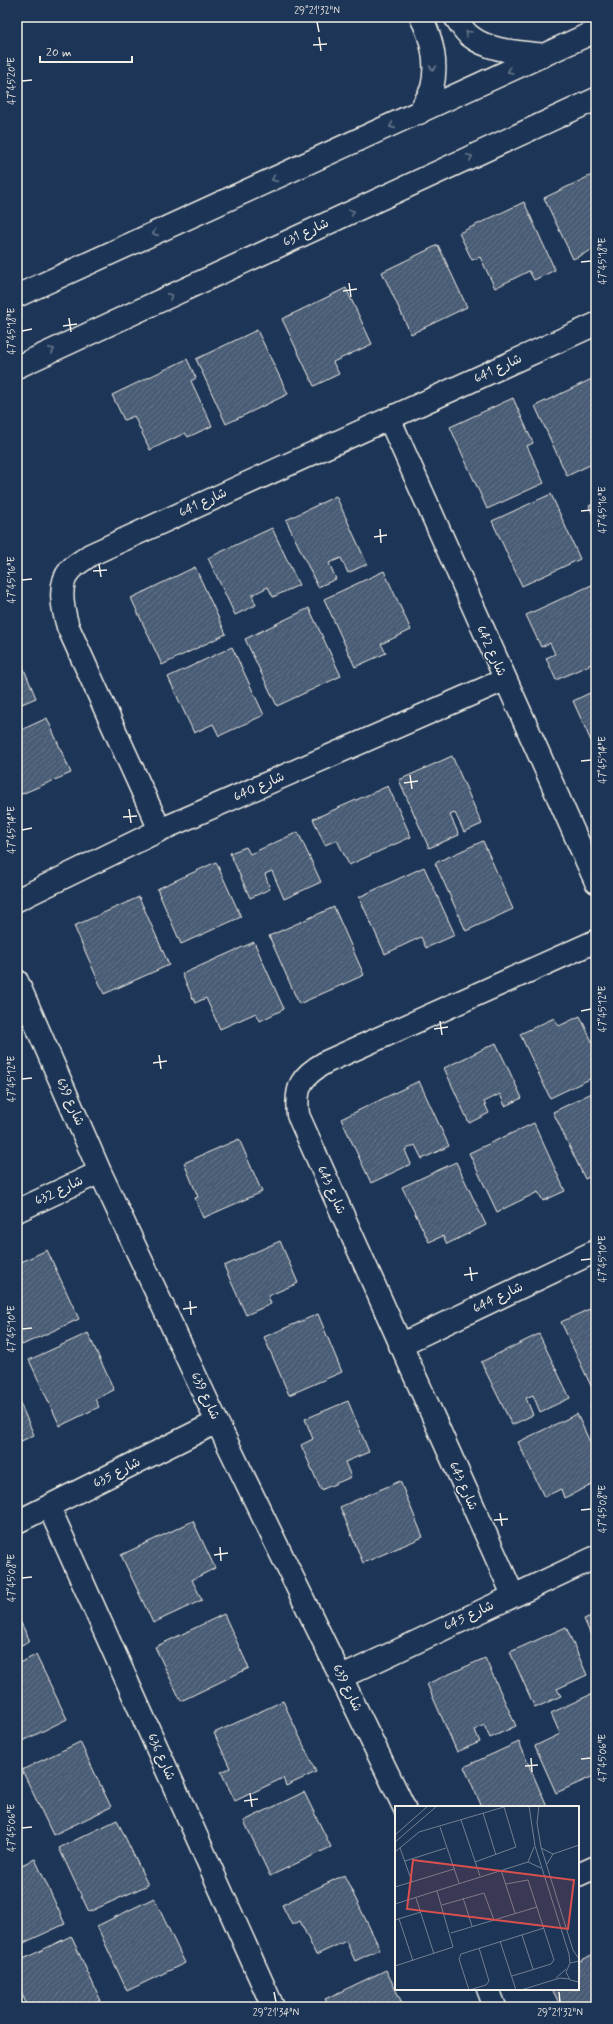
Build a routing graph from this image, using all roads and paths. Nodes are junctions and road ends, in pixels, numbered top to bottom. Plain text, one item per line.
1 (421, 17) edge
2 (455, 17) edge
3 (596, 31) edge
4 (544, 55) junction
5 (596, 99) edge
6 (419, 113) junction
7 (17, 296) edge
8 (596, 324) edge
9 (17, 367) edge
10 (389, 418) junction
11 (504, 680) junction
12 (160, 830) junction
13 (596, 882) edge
14 (17, 900) edge
15 (596, 941) edge
16 (17, 981) edge
17 (100, 1172) junction
18 (17, 1211) edge
19 (596, 1251) edge
20 (400, 1345) junction
21 (217, 1422) junction
22 (49, 1507) junction
23 (17, 1522) edge
24 (596, 1557) edge
25 (513, 1596) junction
26 (342, 1677) junction
27 (404, 1806) edge
28 (596, 1867) edge
29 (579, 1875) edge
30 (488, 1990) edge
31 (269, 2006) edge
32 (495, 2007) edge

1 -> 6 street
4 -> 2 street
3 - 4 street
4 -> 6 street
9 -> 5 street, شارع 631
6 -> 7 street
8 - 10 street, شارع 641
10 - 11 street, شارع 642
10 - 12 street, شارع 641
11 - 12 street, شارع 640
11 - 13 street, شارع 642
12 - 14 street, شارع 640
15 - 20 street, شارع 643
16 - 17 street, شارع 639
17 - 18 street, شارع 632
17 - 21 street, شارع 639
19 - 20 street, شارع 644
20 - 25 street, شارع 643
21 - 22 street, شارع 635
21 - 26 street, شارع 639
22 - 23 street, شارع 635
22 - 31 street, شارع 636
24 - 25 street, شارع 645
25 - 26 street, شارع 645
26 - 27 street, شارع 639
28 - 29 street
30 - 32 street

